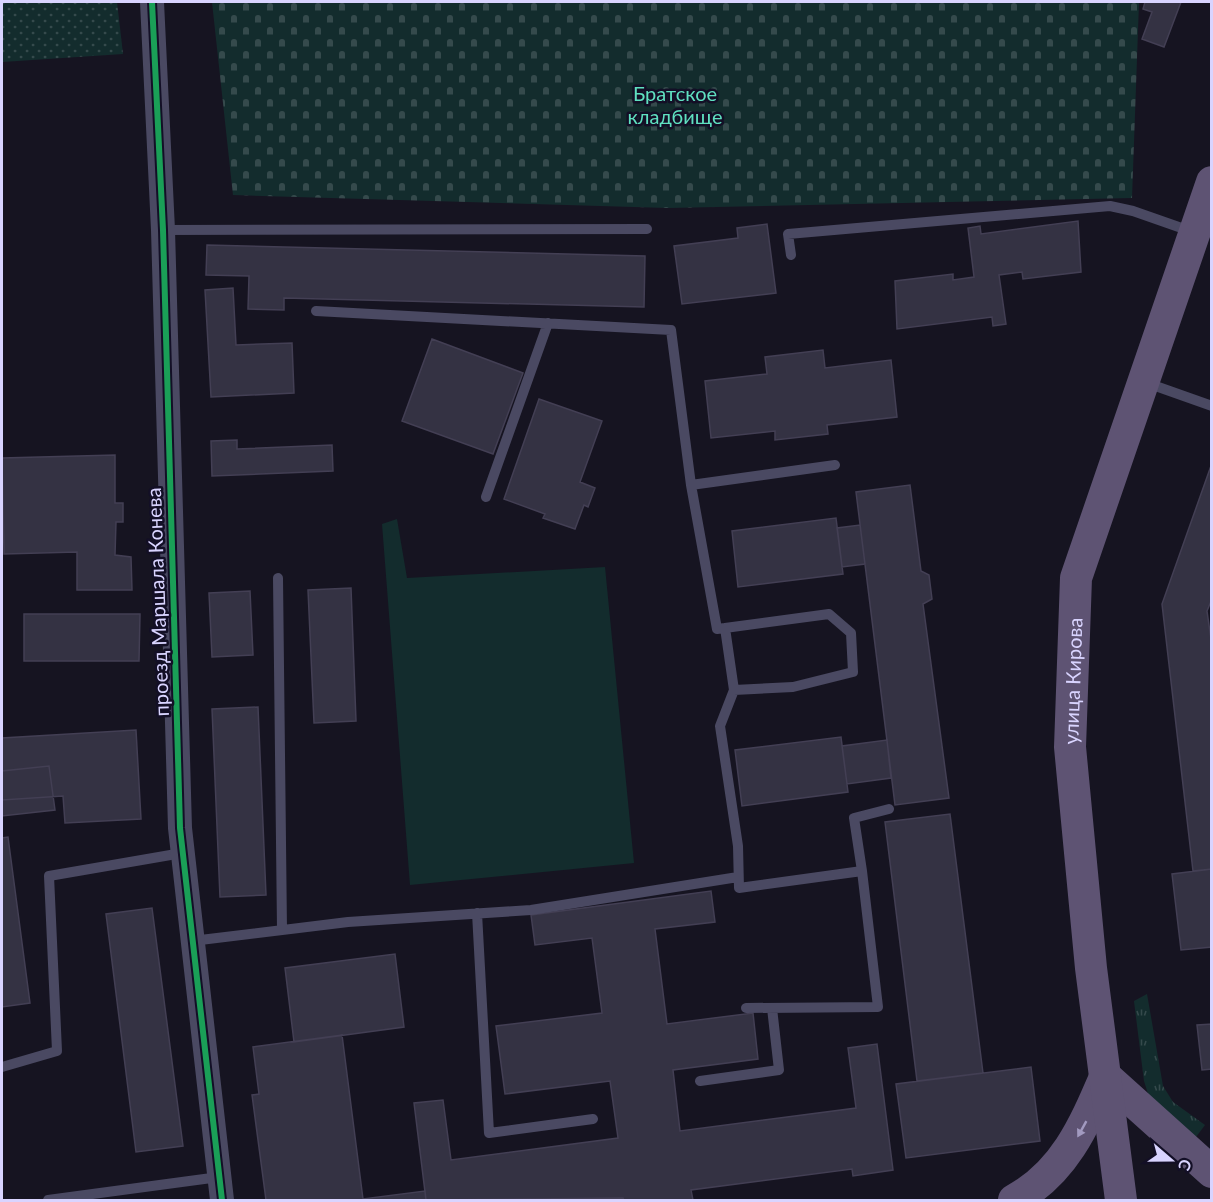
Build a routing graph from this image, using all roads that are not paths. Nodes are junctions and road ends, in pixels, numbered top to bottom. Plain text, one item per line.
1 (153, 2) edge
2 (1212, 182) edge
3 (646, 229) dead end
4 (163, 230) junction
5 (1193, 232) junction
6 (791, 255) dead end
7 (316, 311) dead end
8 (548, 323) junction
9 (1143, 382) junction
10 (1212, 406) edge
11 (835, 465) dead end
12 (691, 485) junction
13 (486, 497) dead end
14 (278, 578) dead end
15 (725, 628) junction
16 (734, 690) junction
17 (889, 809) dead end
18 (182, 853) junction
19 (862, 871) junction
20 (738, 878) junction
21 (477, 913) junction
22 (282, 930) junction
23 (192, 941) junction
24 (746, 1008) dead end
25 (772, 1008) junction
26 (2, 1067) edge
27 (1105, 1076) junction
28 (700, 1081) dead end
29 (592, 1119) dead end
30 (1212, 1172) edge
31 (220, 1189) edge
32 (48, 1200) edge
33 (1014, 1200) edge
34 (1121, 1200) edge

1 - 4 street, проезд Маршала Конева
2 - 5 main road, улица Кирова
3 - 4 lane
4 - 18 street, проезд Маршала Конева
5 - 6 lane
5 - 9 main road, улица Кирова
7 - 8 lane
8 - 12 lane
8 - 13 lane
9 - 10 lane
9 - 27 main road, улица Кирова
11 - 12 lane
12 - 15 lane
14 - 22 lane
15 - 16 lane
15 - 16 lane
16 - 20 lane
17 - 19 lane
18 - 23 street, проезд Маршала Конева
18 - 26 lane
19 - 20 lane
19 - 25 lane
20 - 21 lane
21 - 22 lane
21 - 29 lane
22 - 23 lane
23 - 31 street, проезд Маршала Конева
24 - 25 lane
25 - 28 lane
27 - 30 main road
27 -> 33 main road
27 - 34 main road, улица Кирова
31 - 32 lane

